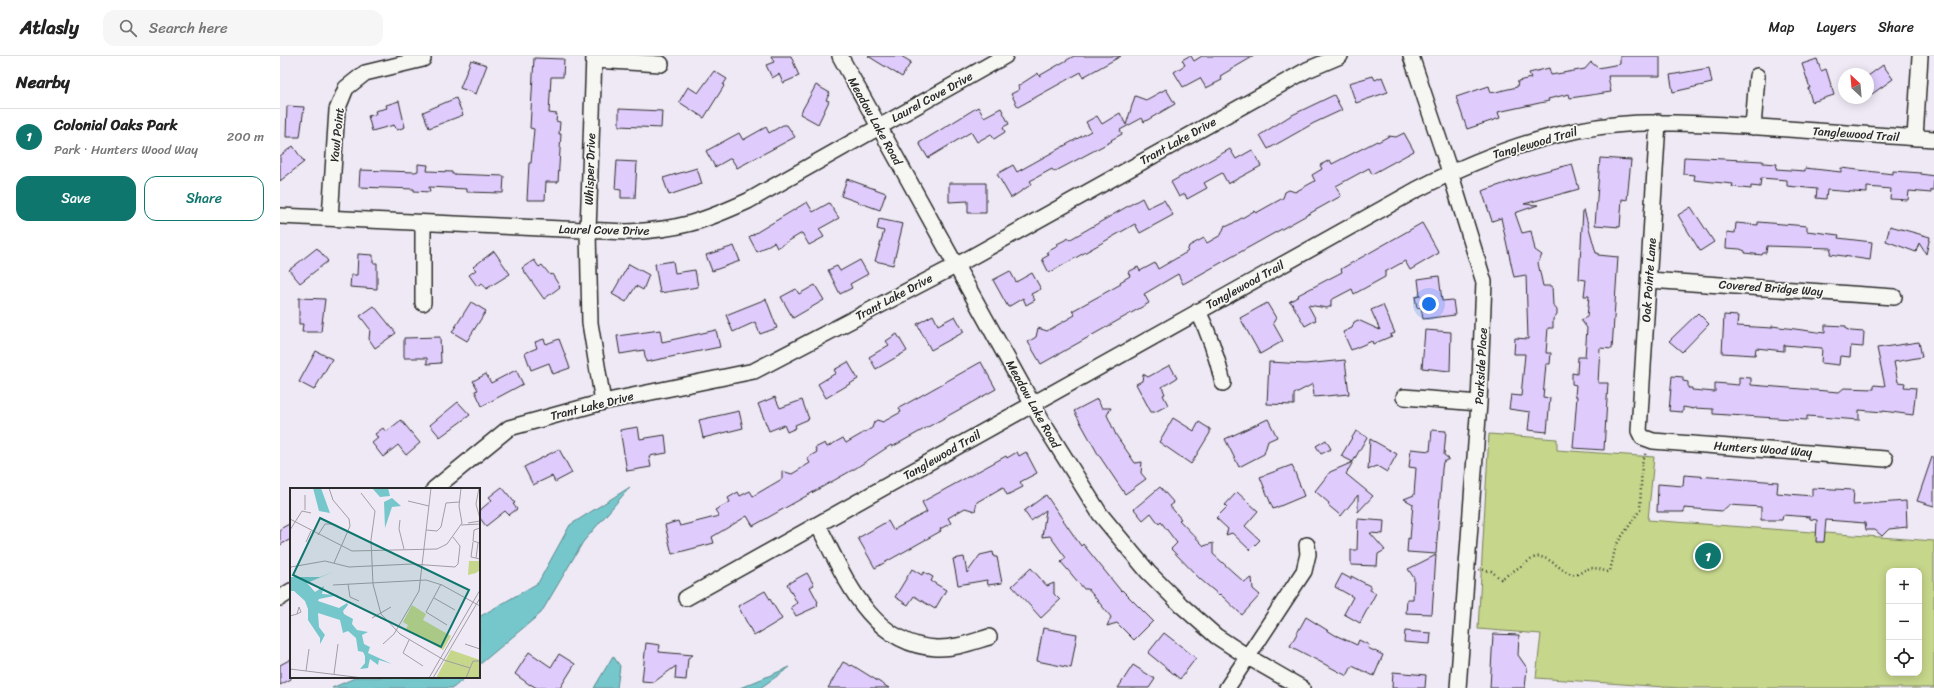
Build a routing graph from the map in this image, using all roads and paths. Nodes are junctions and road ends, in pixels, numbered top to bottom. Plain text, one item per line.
1 (840, 56) edge
2 (1006, 56) edge
3 (1340, 56) edge
4 (1411, 56) edge
5 (1920, 56) edge
6 (595, 58) edge
7 (423, 59) dead end
8 (661, 64) dead end
9 (1757, 76) dead end
10 (1658, 122) junction
11 (878, 127) junction
12 (1753, 127) junction
13 (1915, 138) junction
14 (1934, 140) edge
15 (1450, 172) junction
16 (280, 216) edge
17 (330, 218) junction
18 (423, 223) junction
19 (588, 231) junction
20 (956, 264) junction
21 (1649, 280) junction
22 (1894, 297) dead end
23 (423, 303) dead end
24 (1198, 312) junction
25 (1222, 382) dead end
26 (1404, 397) dead end
27 (602, 402) junction
28 (1479, 403) junction
29 (1033, 404) junction
30 (1647, 439) junction
31 (1885, 459) dead end
32 (435, 488) edge
33 (818, 525) junction
34 (1307, 545) dead end
35 (1467, 568) junction
36 (290, 593) edge
37 (280, 598) edge
38 (686, 598) dead end
39 (989, 637) dead end
40 (1248, 657) junction
41 (1227, 688) edge
42 (1302, 688) edge
43 (1458, 688) edge

1 - 11 street, Meadow Lake Road
2 - 11 street, Laurel Cove Drive
3 - 20 street, Trant Lake Drive
4 - 15 street, Parkside Place
5 - 13 street
6 - 8 street
6 - 19 street, Whisper Drive
7 - 17 street, Yawl Point
9 - 12 street
10 - 12 street, Tanglewood Trail
10 - 15 street, Tanglewood Trail
10 - 21 street, Oak Pointe Lane
11 - 19 street, Laurel Cove Drive
11 - 20 street, Meadow Lake Road
12 - 13 street, Tanglewood Trail
13 - 14 street, Tanglewood Trail
15 - 24 street, Tanglewood Trail
15 - 28 street, Parkside Place
16 - 17 street, Laurel Cove Drive
17 - 18 street, Laurel Cove Drive
18 - 19 street, Laurel Cove Drive
18 - 23 street
19 - 27 street, Whisper Drive
20 - 27 street, Trant Lake Drive
20 - 29 street, Meadow Lake Road
21 - 22 street, Covered Bridge Way
21 - 30 street, Oak Pointe Lane
24 - 25 street, Tanglewood Trail
24 - 29 street, Tanglewood Trail
26 - 28 street
27 - 32 street, Trant Lake Drive
28 - 35 street, Parkside Place
29 - 33 street, Tanglewood Trail
29 - 40 street, Meadow Lake Road
30 - 31 street, Hunters Wood Way
30 - 35 path
33 - 38 street, Tanglewood Trail
33 - 39 street
34 - 40 street
35 - 43 street, Parkside Place
36 - 37 street
40 - 41 street
40 - 42 street, Meadow Lake Road

